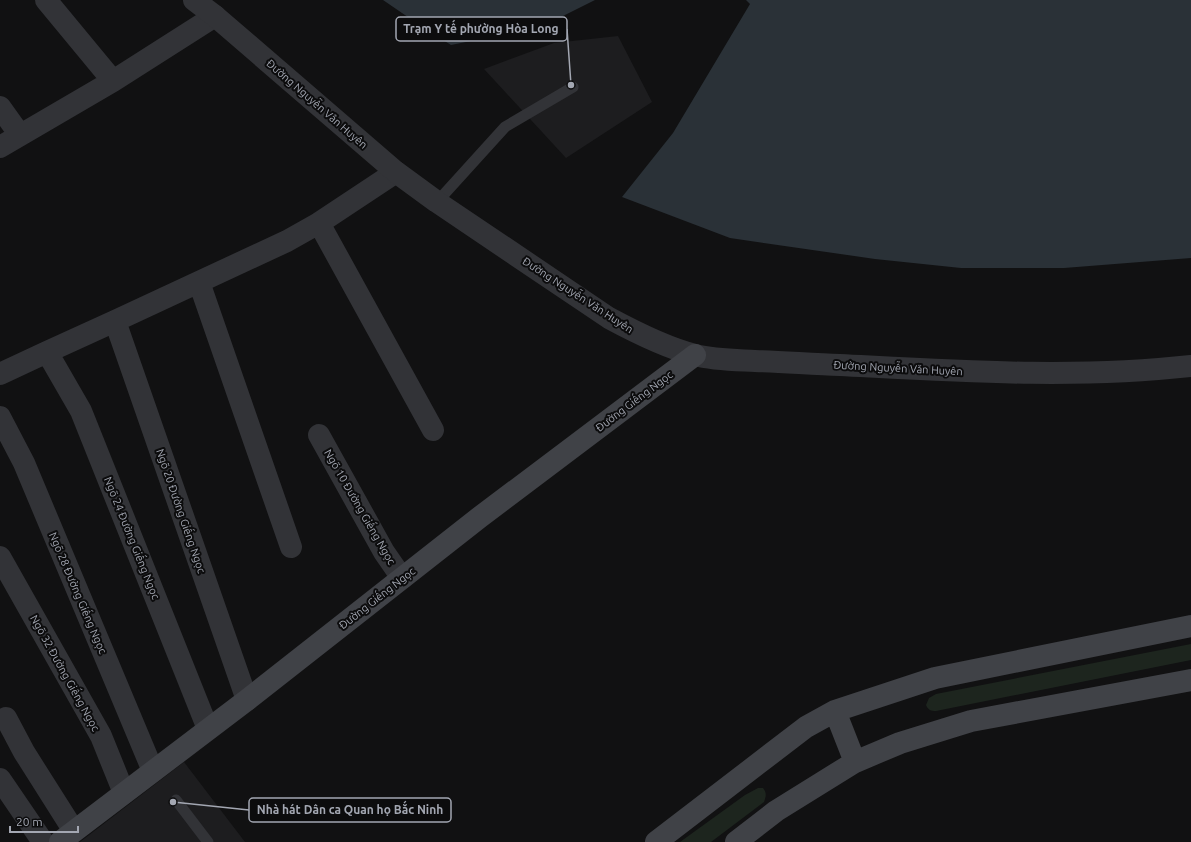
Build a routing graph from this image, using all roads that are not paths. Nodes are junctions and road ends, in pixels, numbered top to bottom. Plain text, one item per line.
1 (46, 0) edge
2 (194, 0) edge
3 (215, 16) junction
4 (113, 81) junction
5 (573, 88) dead end
6 (0, 107) edge
7 (20, 135) junction
8 (0, 147) edge
9 (396, 172) junction
10 (437, 202) junction
11 (319, 223) junction
12 (199, 282) junction
13 (115, 321) junction
14 (47, 352) junction
15 (696, 355) junction
16 (1191, 366) edge
17 (0, 374) edge
18 (0, 417) edge
19 (433, 430) dead end
20 (319, 435) dead end
21 (291, 547) dead end
22 (0, 557) edge
23 (402, 578) junction
24 (1191, 626) edge
25 (1191, 680) edge
26 (247, 700) junction
27 (835, 711) junction
28 (6, 718) dead end
29 (208, 729) junction
30 (855, 762) junction
31 (153, 771) junction
32 (0, 779) edge
33 (124, 793) junction
34 (176, 800) dead end
35 (67, 836) edge
36 (43, 842) edge
37 (208, 842) edge
38 (656, 842) edge
39 (736, 842) edge

1 - 4 street
2 - 3 street, Đường Nguyễn Văn Huyên
3 - 4 street
3 - 9 street, Đường Nguyễn Văn Huyên
4 - 7 street
5 - 10 lane
6 - 7 street
7 - 8 street
9 - 10 street, Đường Nguyễn Văn Huyên
9 - 11 street
10 - 15 street, Đường Nguyễn Văn Huyên
11 - 12 street
11 - 19 street
12 - 13 street
12 - 21 street
13 - 14 street
13 - 26 street, Ngõ 20 Đường Giếng Ngọc
14 - 17 street
14 - 29 street, Ngõ 24 Đường Giếng Ngọc
15 - 16 street, Đường Nguyễn Văn Huyên
15 - 23 main road, Đường Giếng Ngọc
18 - 31 street, Ngõ 28 Đường Giếng Ngọc
20 - 23 street, Ngõ 10 Đường Giếng Ngọc
22 - 33 street, Ngõ 32 Đường Giếng Ngọc
23 - 26 main road, Đường Giếng Ngọc
24 - 27 main road
25 - 30 main road
26 - 29 main road, Đường Giếng Ngọc
27 - 30 main road
27 - 38 main road
28 - 35 street
29 - 31 main road, Đường Giếng Ngọc
30 - 39 main road
31 - 33 main road, Đường Giếng Ngọc
32 - 36 street
33 - 35 main road, Đường Giếng Ngọc
34 - 37 lane

